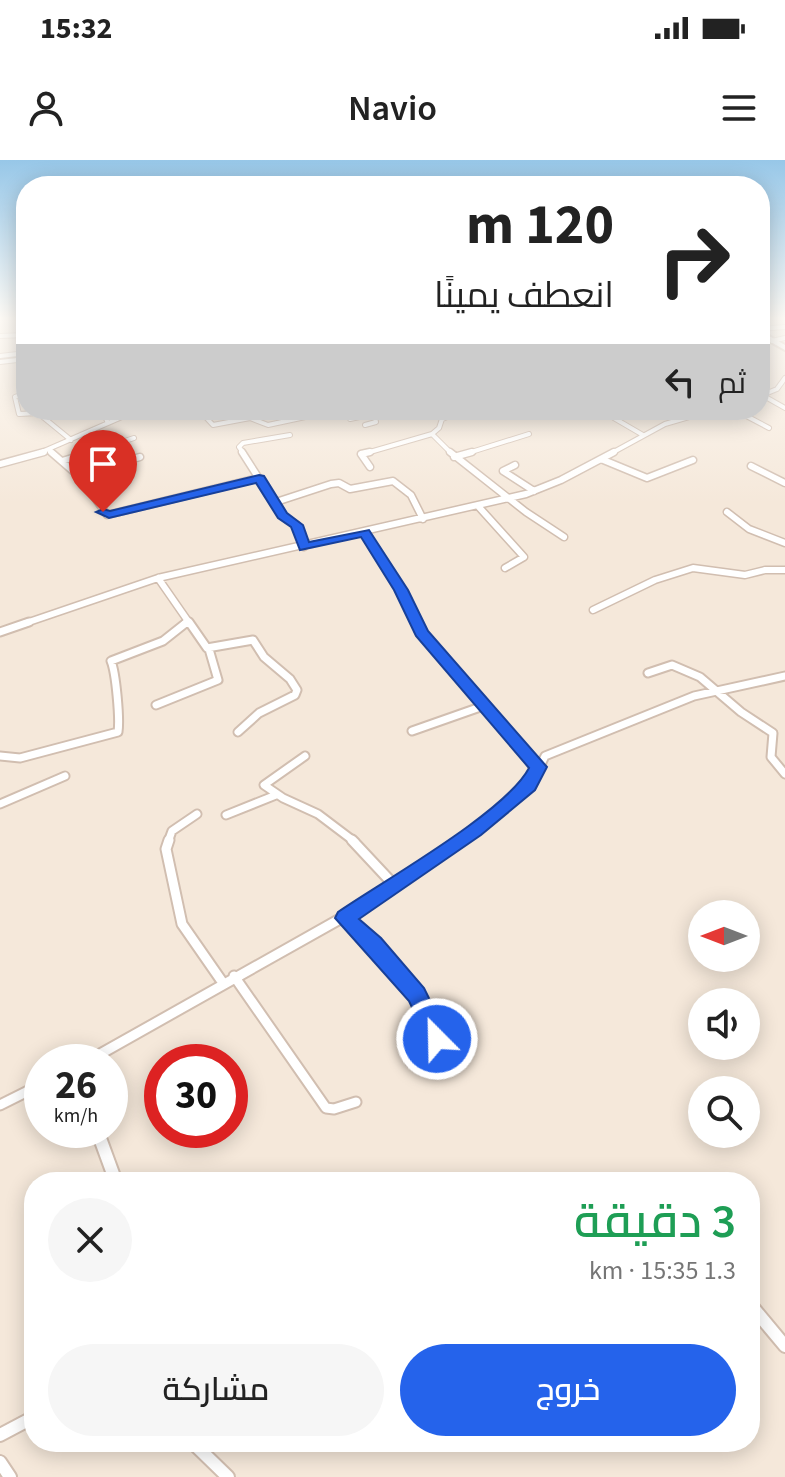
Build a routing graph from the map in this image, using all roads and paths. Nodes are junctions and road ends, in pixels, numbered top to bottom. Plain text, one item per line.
1 (47, 420) edge
2 (207, 420) edge
3 (239, 420) edge
4 (254, 420) edge
5 (292, 420) edge
6 (376, 420) edge
7 (442, 420) edge
8 (617, 420) edge
9 (677, 420) edge
10 (754, 420) edge
11 (107, 421) edge
12 (365, 425) dead end
13 (769, 428) dead end
14 (432, 434) junction
15 (529, 434) dead end
16 (290, 435) dead end
17 (643, 435) junction
18 (134, 438) dead end
19 (71, 440) junction
20 (49, 450) junction
21 (140, 457) dead end
22 (454, 457) junction
23 (601, 459) junction
24 (693, 460) dead end
25 (62, 461) junction
26 (0, 464) edge
27 (515, 465) dead end
28 (751, 466) dead end
29 (370, 467) dead end
30 (76, 474) junction
31 (259, 478) junction
32 (785, 483) edge
33 (534, 491) junction
34 (509, 499) junction
35 (276, 502) junction
36 (478, 506) junction
37 (727, 512) dead end
38 (423, 519) junction
39 (365, 533) junction
40 (564, 537) dead end
41 (785, 543) edge
42 (304, 547) junction
43 (505, 568) dead end
44 (785, 570) edge
45 (158, 578) junction
46 (593, 610) dead end
47 (187, 622) junction
48 (0, 632) edge
49 (209, 649) junction
50 (648, 673) dead end
51 (785, 676) edge
52 (714, 690) junction
53 (156, 705) dead end
54 (486, 705) junction
55 (412, 731) dead end
56 (238, 732) dead end
57 (0, 756) edge
58 (305, 756) dead end
59 (538, 767) junction
60 (785, 774) edge
61 (65, 776) dead end
62 (276, 795) junction
63 (0, 804) edge
64 (197, 814) dead end
65 (226, 815) dead end
66 (395, 886) junction
67 (345, 918) junction
68 (234, 976) junction
69 (223, 983) junction
70 (119, 1044) edge
71 (411, 1062) dead end
72 (24, 1093) edge
73 (356, 1102) dead end
74 (0, 1105) edge
75 (104, 1148) edge
76 (112, 1172) edge
77 (760, 1316) edge
78 (785, 1346) edge
79 (24, 1424) edge
80 (0, 1435) edge
81 (202, 1452) edge
82 (0, 1462) edge
83 (10, 1477) edge
84 (228, 1477) edge

1 - 19 street
2 - 3 street
4 - 5 street
6 - 12 street
7 - 14 street
8 - 17 street
9 - 17 street
10 - 13 street
11 - 19 street
14 - 22 street
14 - 29 street
15 - 22 street
16 - 31 street
17 - 23 street
18 - 25 street
19 - 20 street
20 - 25 street
20 - 26 street
21 - 30 street
22 - 34 street
23 - 24 street
23 - 33 street
25 - 30 street
27 - 33 street
28 - 32 street
30 - 31 street
31 - 35 street
33 - 34 street
34 - 36 street
34 - 40 street
35 - 38 street
35 - 42 street
36 - 38 street
36 - 43 street
37 - 41 street
38 - 39 street
39 - 42 street
39 - 54 street
42 - 45 street
44 - 46 street
45 - 47 street
45 - 48 street
47 - 49 street
47 - 57 street
49 - 53 street
49 - 56 street
50 - 52 street
51 - 52 street
52 - 59 street
52 - 60 street
54 - 55 street
54 - 59 street
58 - 62 street
59 - 66 street
61 - 63 street
62 - 65 street
62 - 66 street
64 - 69 street
66 - 67 street
67 - 68 street
67 - 71 street
68 - 69 street
68 - 73 street
69 - 70 street
72 - 74 street
75 - 76 street
77 - 78 street
79 - 80 street
81 - 84 street
82 - 83 street

